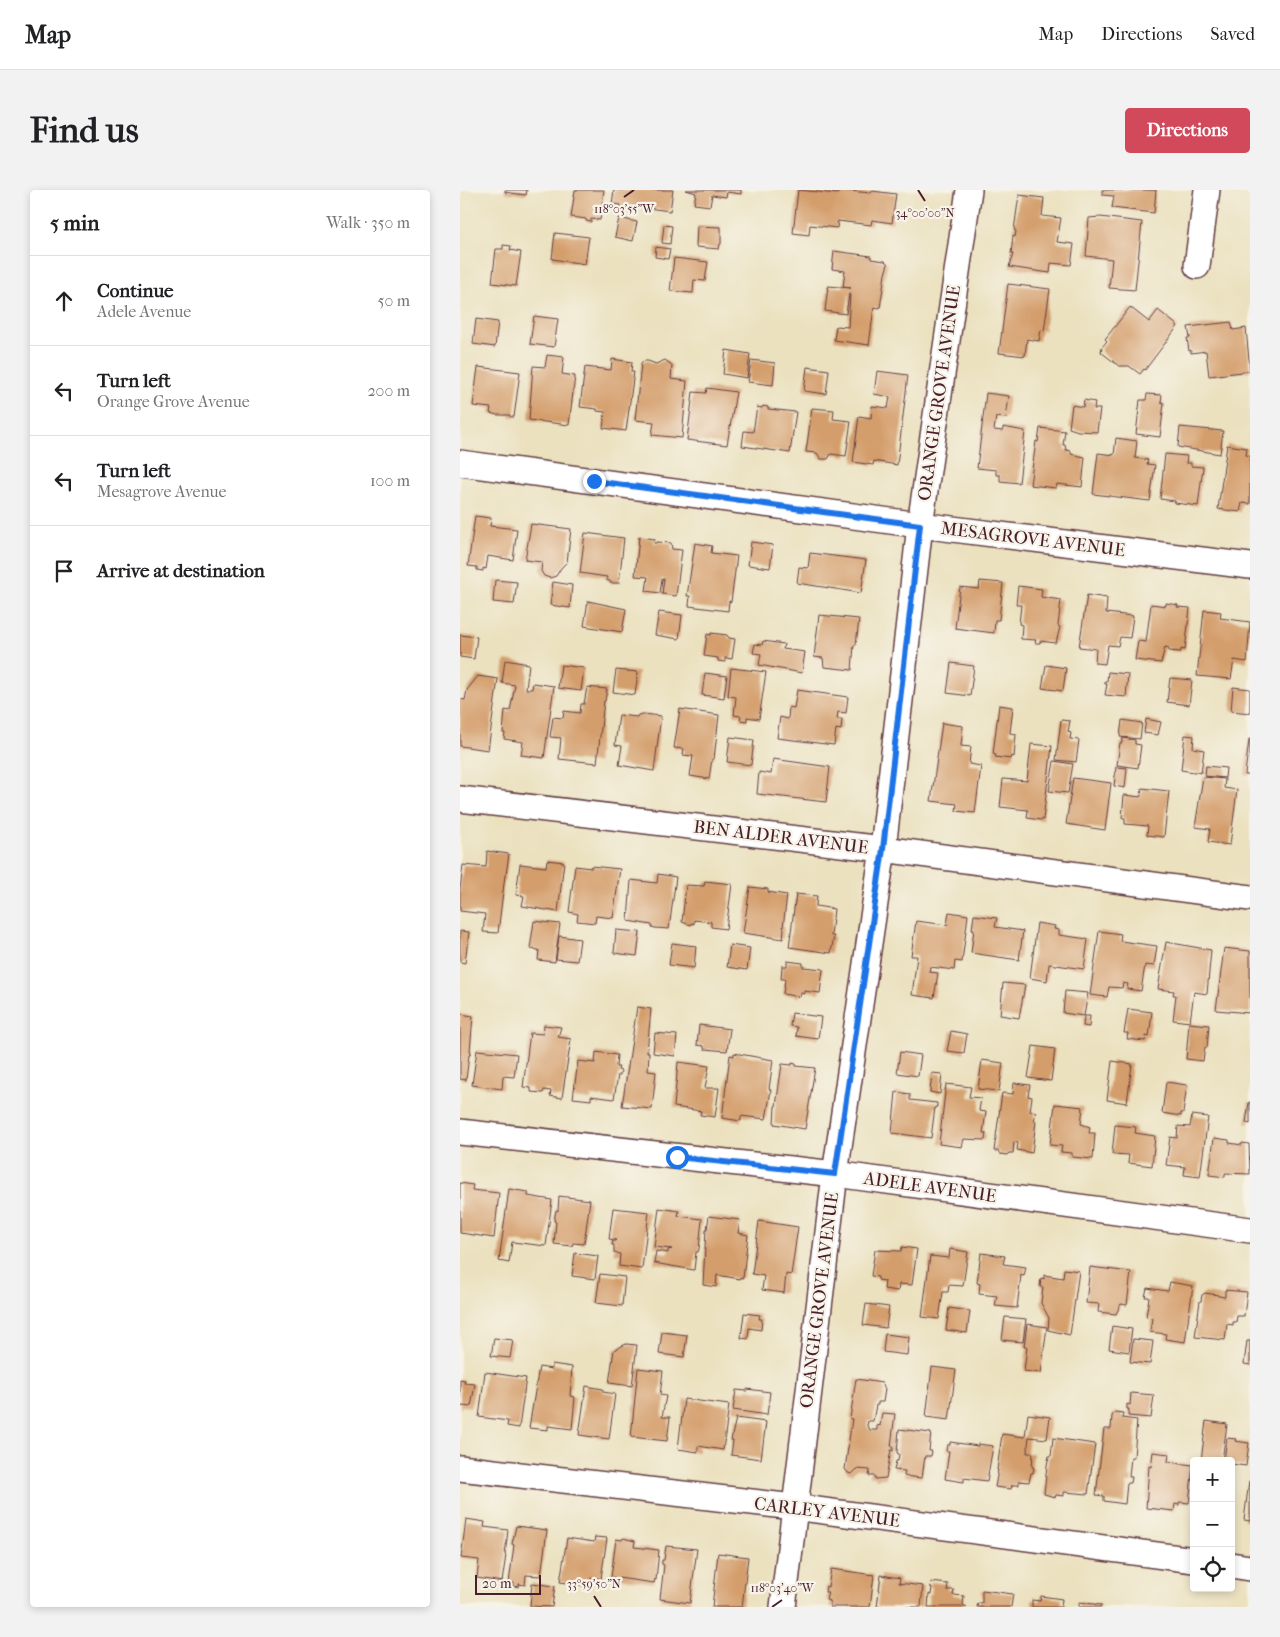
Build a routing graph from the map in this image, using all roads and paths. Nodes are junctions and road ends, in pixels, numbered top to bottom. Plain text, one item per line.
1 (968, 190) edge
2 (1207, 190) edge
3 (1197, 266) dead end
4 (460, 464) edge
5 (920, 525) junction
6 (1250, 566) edge
7 (460, 799) edge
8 (883, 849) junction
9 (1250, 898) edge
10 (460, 1132) edge
11 (835, 1174) junction
12 (1250, 1230) edge
13 (460, 1468) edge
14 (794, 1507) junction
15 (1190, 1559) edge
16 (1235, 1566) edge
17 (1250, 1568) edge
18 (783, 1607) edge

1 - 5 street, ORANGE GROVE AVENUE
2 - 3 street
4 - 5 street, MESAGROVE AVENUE
5 - 6 street, MESAGROVE AVENUE
5 - 8 street, ORANGE GROVE AVENUE
7 - 8 street, BEN ALDER AVENUE
8 - 9 street, BEN ALDER AVENUE
8 - 11 street, ORANGE GROVE AVENUE
10 - 11 street, ADELE AVENUE
11 - 12 street, ADELE AVENUE
11 - 14 street, ORANGE GROVE AVENUE
13 - 14 street, CARLEY AVENUE
14 - 15 street, CARLEY AVENUE
14 - 18 street, ORANGE GROVE AVENUE
16 - 17 street

